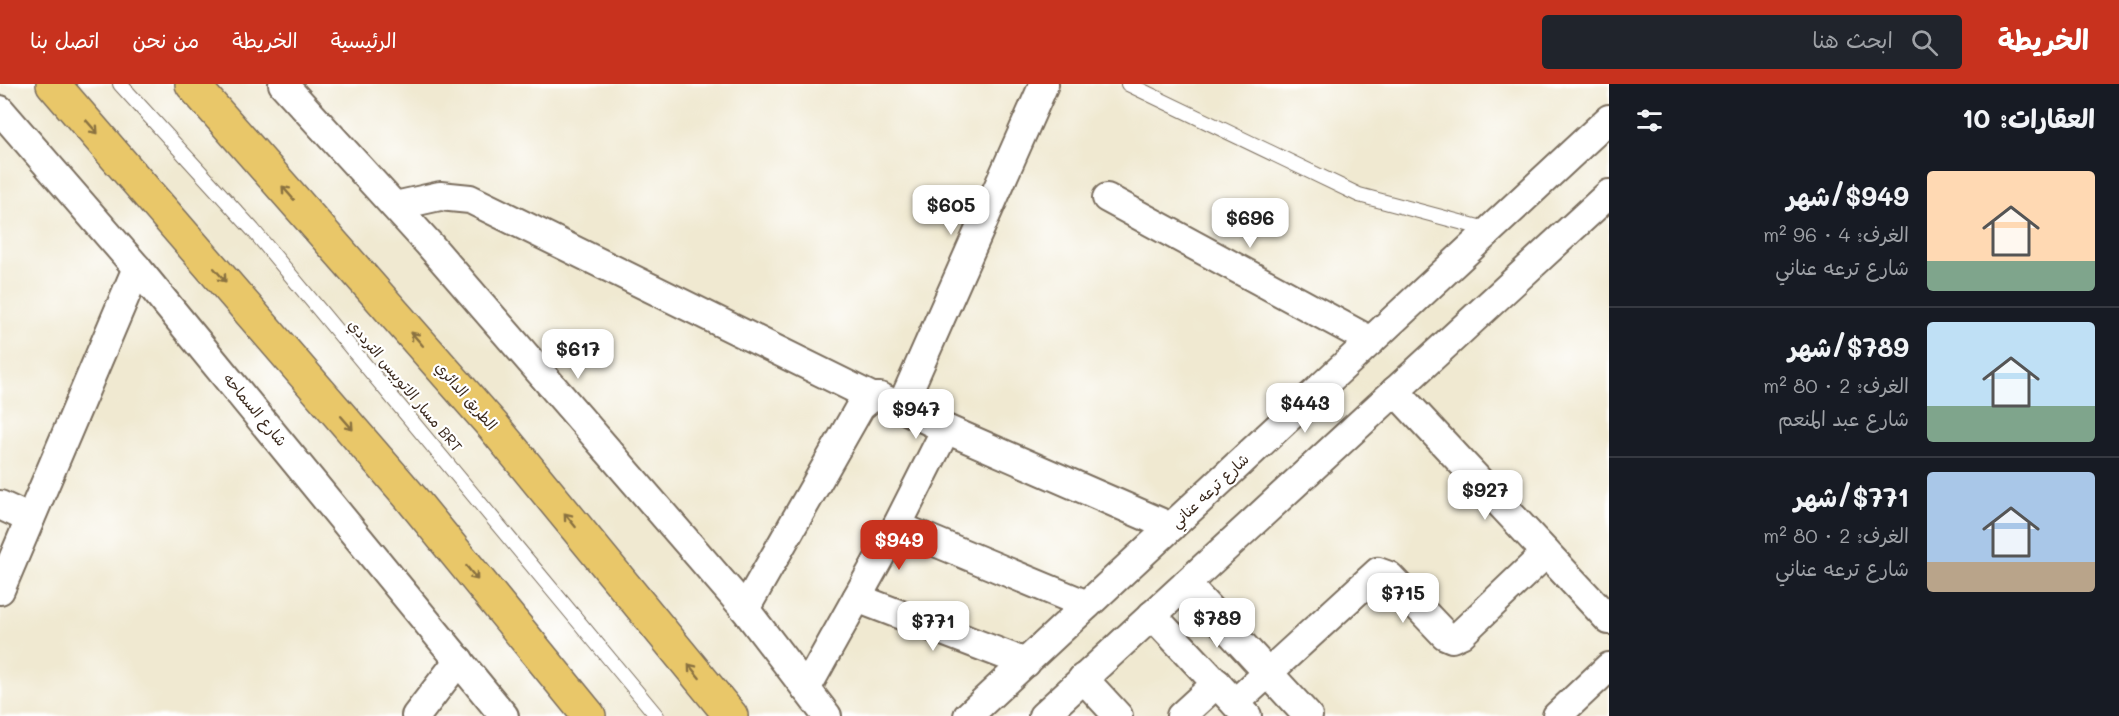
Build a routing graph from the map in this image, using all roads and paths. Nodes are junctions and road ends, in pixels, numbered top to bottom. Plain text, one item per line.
1 (53, 84) edge
2 (120, 84) edge
3 (192, 84) edge
4 (283, 84) edge
5 (1044, 84) edge
6 (1128, 84) edge
7 (0, 110) edge
8 (1609, 119) edge
9 (1609, 194) edge
10 (1107, 198) dead end
11 (395, 206) junction
12 (1490, 230) junction
13 (137, 268) junction
14 (1371, 340) junction
15 (1395, 391) junction
16 (872, 397) junction
17 (901, 407) junction
18 (946, 429) junction
19 (0, 505) edge
20 (30, 519) junction
21 (897, 526) junction
22 (1171, 527) junction
23 (1546, 553) junction
24 (1186, 584) junction
25 (0, 590) edge
26 (857, 598) junction
27 (1087, 605) junction
28 (745, 609) junction
29 (1152, 615) junction
30 (1609, 620) edge
31 (459, 660) junction
32 (1026, 663) junction
33 (1609, 667) edge
34 (1268, 673) junction
35 (1083, 678) junction
36 (806, 689) junction
37 (1233, 701) edge
38 (416, 716) edge
39 (504, 716) edge
40 (589, 716) edge
41 (657, 716) edge
42 (731, 716) edge
43 (827, 716) edge
44 (968, 716) edge
45 (1042, 716) edge
46 (1118, 716) edge
47 (1181, 716) edge
48 (1308, 716) edge
49 (1557, 716) edge

1 -> 40 highway
2 - 41 lane, مسار الاتوبيس الترددي BRT
42 -> 3 highway, الطريق الدائري
4 - 11 street
5 - 17 street
6 - 12 lane
7 - 13 street, شارع السماحه
8 - 12 street, شارع ترعه عناني
9 - 15 street
10 - 14 street
11 - 16 street
11 - 28 street
12 - 14 street, شارع ترعه عناني
13 - 20 street
13 - 31 street, شارع السماحه
14 - 22 street, شارع ترعه عناني
15 - 23 street
15 - 24 street
16 - 17 street
16 - 28 street
17 - 18 street
18 - 21 street
18 - 22 street
19 - 20 street
20 - 25 street
21 - 26 street
21 - 27 street
22 - 27 street, شارع ترعه عناني
23 - 30 street
23 - 34 street
24 - 29 street
24 - 34 street
26 - 32 street
26 - 36 street
27 - 32 street, شارع ترعه عناني
28 - 36 street
29 - 35 street
29 - 37 street
31 - 38 street
31 - 39 street, شارع السماحه
32 - 44 street, شارع ترعه عناني
33 - 49 street
34 - 37 street
34 - 48 street
35 - 45 street
35 - 46 street
36 - 43 street
37 - 47 street

